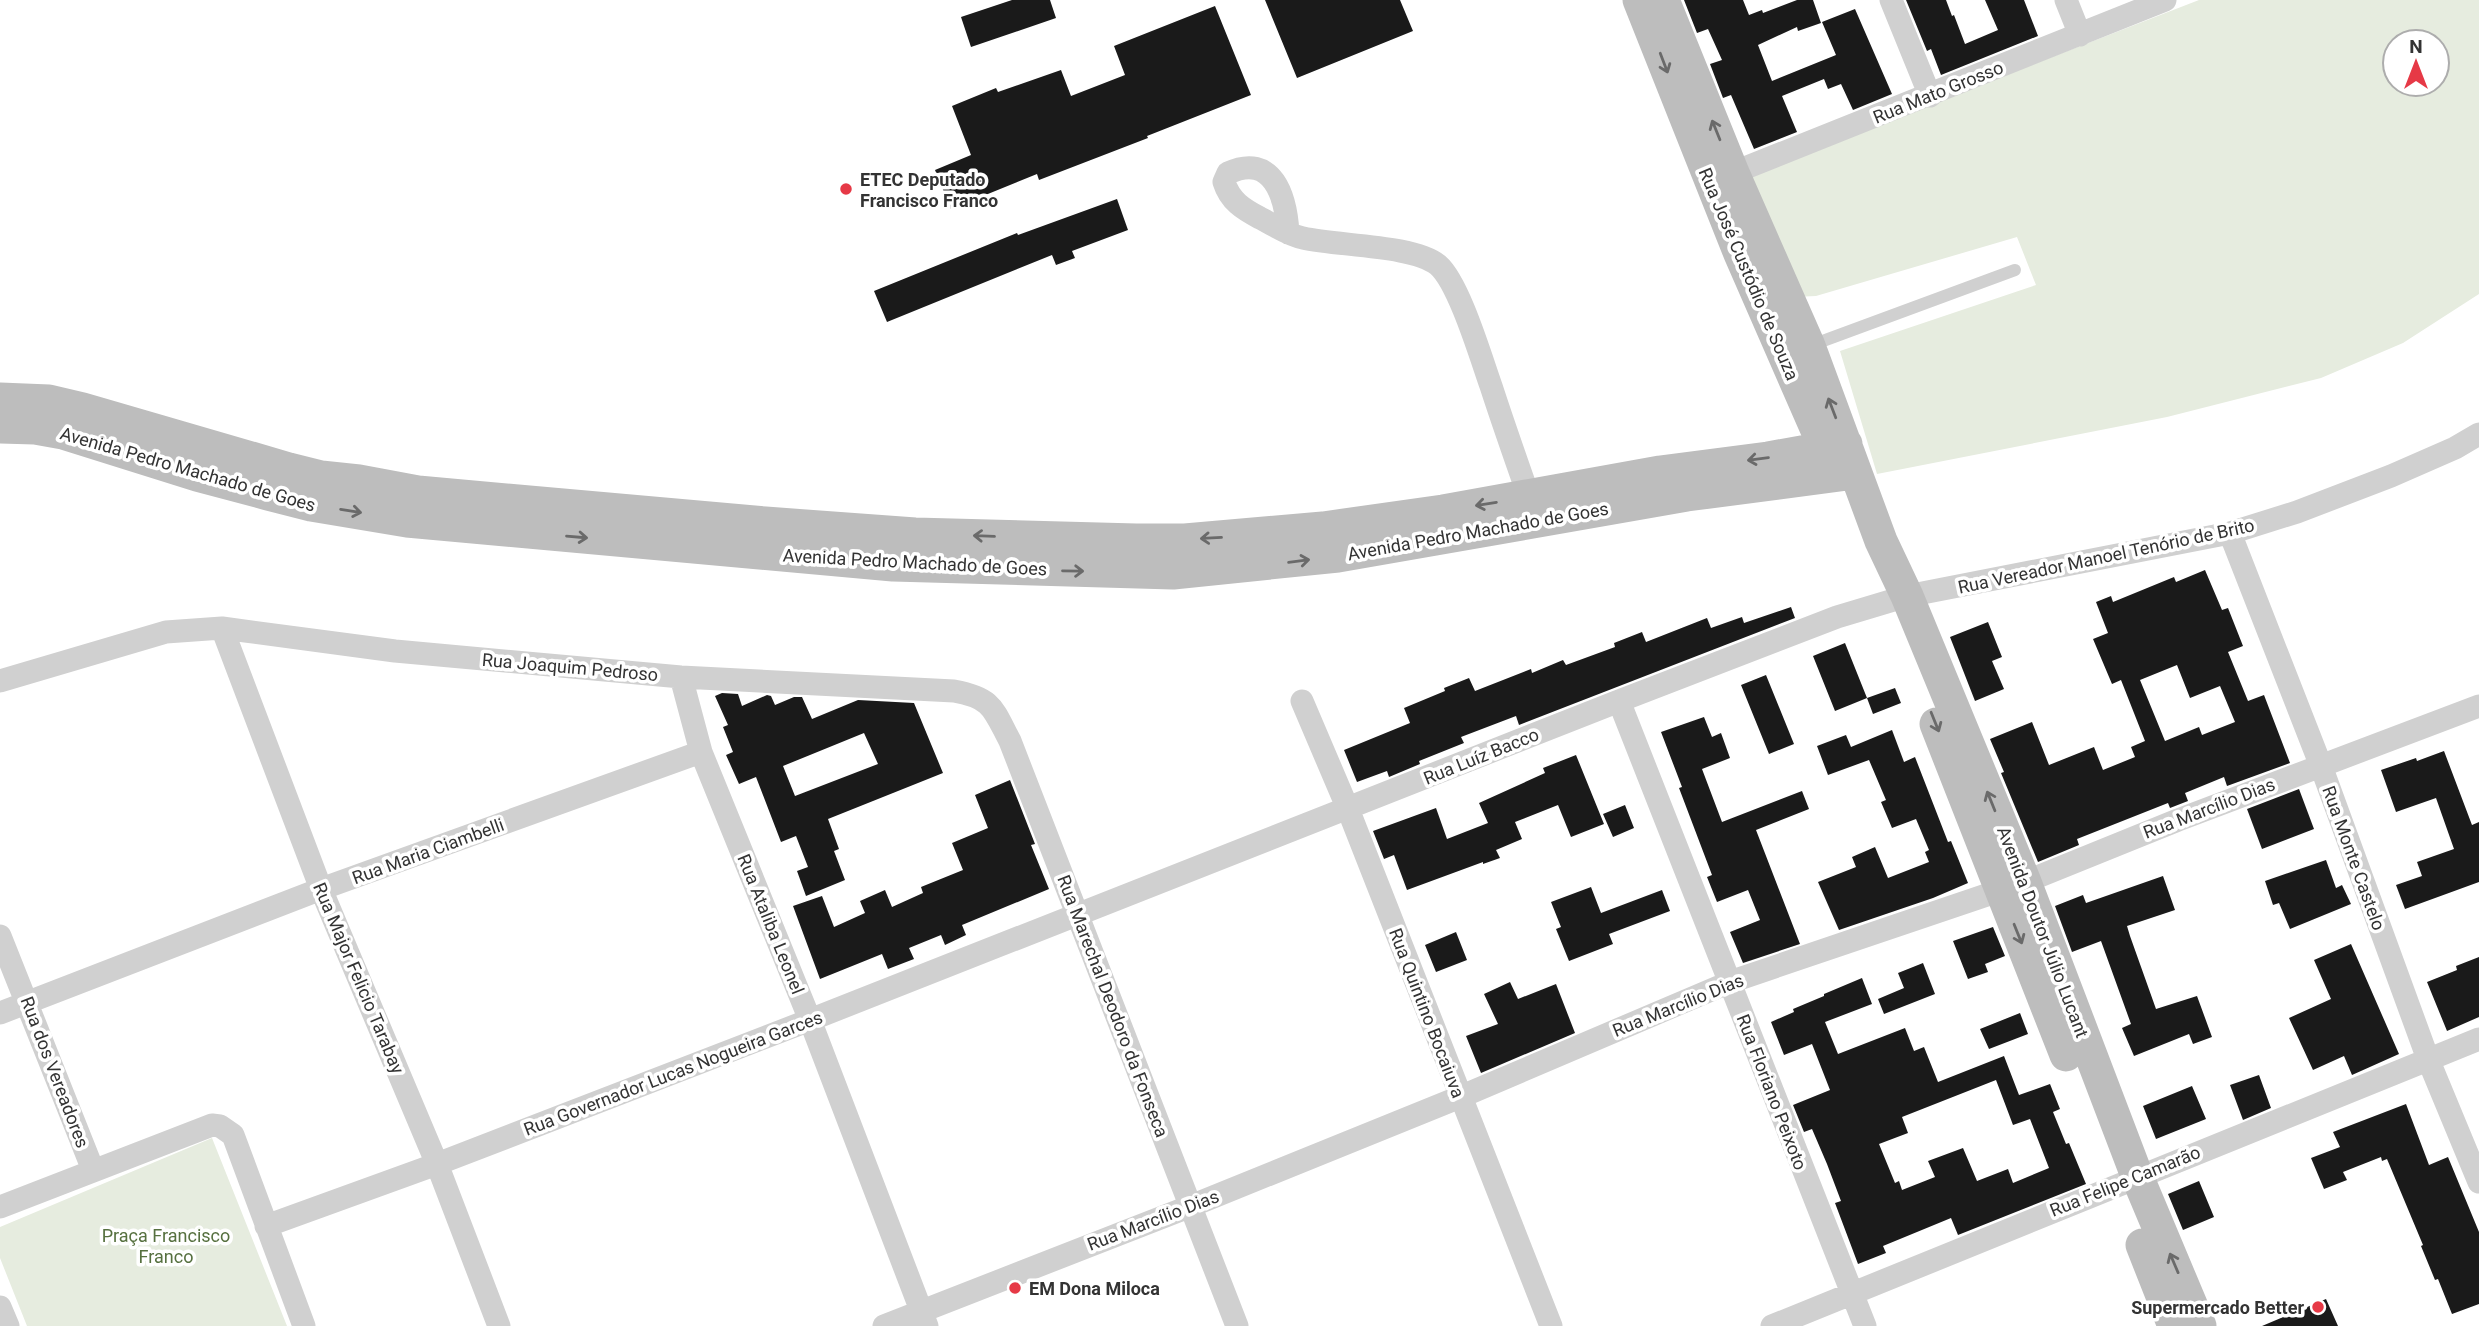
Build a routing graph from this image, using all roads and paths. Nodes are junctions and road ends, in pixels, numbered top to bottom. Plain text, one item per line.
1 (1639, 0) edge
2 (1663, 0) edge
3 (1891, 0) edge
4 (2066, 0) edge
5 (2165, 0) edge
6 (2080, 35) junction
7 (1930, 96) junction
8 (1722, 178) junction
9 (1288, 233) dead end
10 (2015, 270) dead end
11 (1796, 351) junction
12 (0, 399) edge
13 (0, 427) edge
14 (2479, 434) edge
15 (1841, 461) junction
16 (1529, 497) junction
17 (2230, 533) junction
18 (1873, 543) joint
19 (1896, 599) junction
20 (222, 628) junction
21 (681, 677) junction
22 (0, 681) edge
23 (975, 695) joint
24 (1302, 701) dead end
25 (1619, 701) junction
26 (2479, 706) edge
27 (701, 752) junction
28 (2321, 766) junction
29 (1348, 809) junction
30 (2013, 886) junction
31 (321, 889) junction
32 (1077, 913) junction
33 (0, 936) edge
34 (1730, 982) junction
35 (28, 1002) junction
36 (0, 1013) edge
37 (810, 1020) junction
38 (2479, 1039) edge
39 (2428, 1059) junction
40 (1460, 1097) junction
41 (437, 1164) junction
42 (93, 1170) junction
43 (2127, 1180) junction
44 (2479, 1182) edge
45 (1191, 1206) junction
46 (0, 1207) edge
47 (266, 1226) junction
48 (1852, 1293) junction
49 (0, 1307) edge
50 (924, 1318) edge
51 (8, 1326) edge
52 (304, 1326) edge
53 (499, 1326) edge
54 (884, 1326) edge
55 (1237, 1326) edge
56 (1551, 1326) edge
57 (1772, 1326) edge
58 (1865, 1326) edge
59 (2192, 1326) edge

1 -> 8 street, Rua José Custódio de Souza
8 -> 2 street, Rua José Custódio de Souza
3 - 7 street
4 - 6 street
5 - 6 street, Rua Mato Grosso
6 - 7 street, Rua Mato Grosso
7 - 8 street, Rua Mato Grosso
8 - 11 street, Rua José Custódio de Souza
9 - 16 street
10 - 11 lane
11 - 15 street, Rua José Custódio de Souza
16 -> 12 street, Avenida Pedro Machado de Goes
13 -> 15 street, Avenida Pedro Machado de Goes
14 - 17 street, Rua Vereador Manoel Tenório de Brito
15 -> 16 street, Avenida Pedro Machado de Goes
15 - 18 street, Rua José Custódio de Souza
17 - 19 street, Rua Vereador Manoel Tenório de Brito
17 - 28 street, Rua Monte Castelo
18 - 19 street, Avenida Doutor Júlio Lucant
19 - 25 street, Rua Luíz Bacco
19 - 30 street, Avenida Doutor Júlio Lucant
20 - 21 street, Rua Joaquim Pedroso
20 - 22 street, Rua Joaquim Pedroso
20 - 31 street, Rua Major Felicio Tarabay
21 - 23 street, Rua Joaquim Pedroso
21 - 27 street, Rua Ataliba Leonel
23 - 32 street, Rua Marechal Deodoro da Fonseca
24 - 29 street, Rua Quintino Bocaiuva
25 - 29 street, Rua Luíz Bacco
25 - 34 street, Rua Floriano Peixoto
26 - 28 street, Rua Marcílio Dias
27 - 31 street, Rua Maria Ciambelli
27 - 37 street, Rua Ataliba Leonel
28 - 30 street, Rua Marcílio Dias
28 - 39 street, Rua Monte Castelo
29 - 32 street, Rua Luíz Bacco
29 - 40 street, Rua Quintino Bocaiuva
30 - 34 street, Rua Marcílio Dias
30 - 43 street, Avenida Doutor Júlio Lucant
31 - 35 street, Rua Maria Ciambelli
31 - 41 street, Rua Major Felicio Tarabay
32 - 37 street, Rua Governador Lucas Nogueira Garces
32 - 45 street, Rua Marechal Deodoro da Fonseca
33 - 35 street, Rua dos Vereadores
34 - 40 street, Rua Marcílio Dias
34 - 48 street, Rua Floriano Peixoto
35 - 36 street, Rua Maria Ciambelli
35 - 42 street, Rua dos Vereadores
37 - 41 street, Rua Governador Lucas Nogueira Garces
37 - 50 street, Rua Ataliba Leonel
38 - 39 street, Rua Felipe Camarão
39 - 43 street, Rua Felipe Camarão
39 - 44 street, Rua Monte Castelo
40 - 45 street, Rua Marcílio Dias
40 - 56 street, Rua Quintino Bocaiuva
41 - 47 street, Rua Governador Lucas Nogueira Garces
41 - 53 street, Rua Major Felicio Tarabay
42 - 46 street
42 - 47 street
43 - 48 street, Rua Felipe Camarão
43 - 59 street, Avenida Doutor Júlio Lucant
45 - 50 street, Rua Marcílio Dias
45 - 55 street, Rua Marechal Deodoro da Fonseca
47 - 52 street
48 - 57 street, Rua Felipe Camarão
48 - 58 street, Rua Floriano Peixoto
49 - 51 street
50 - 54 street, Rua Marcílio Dias

